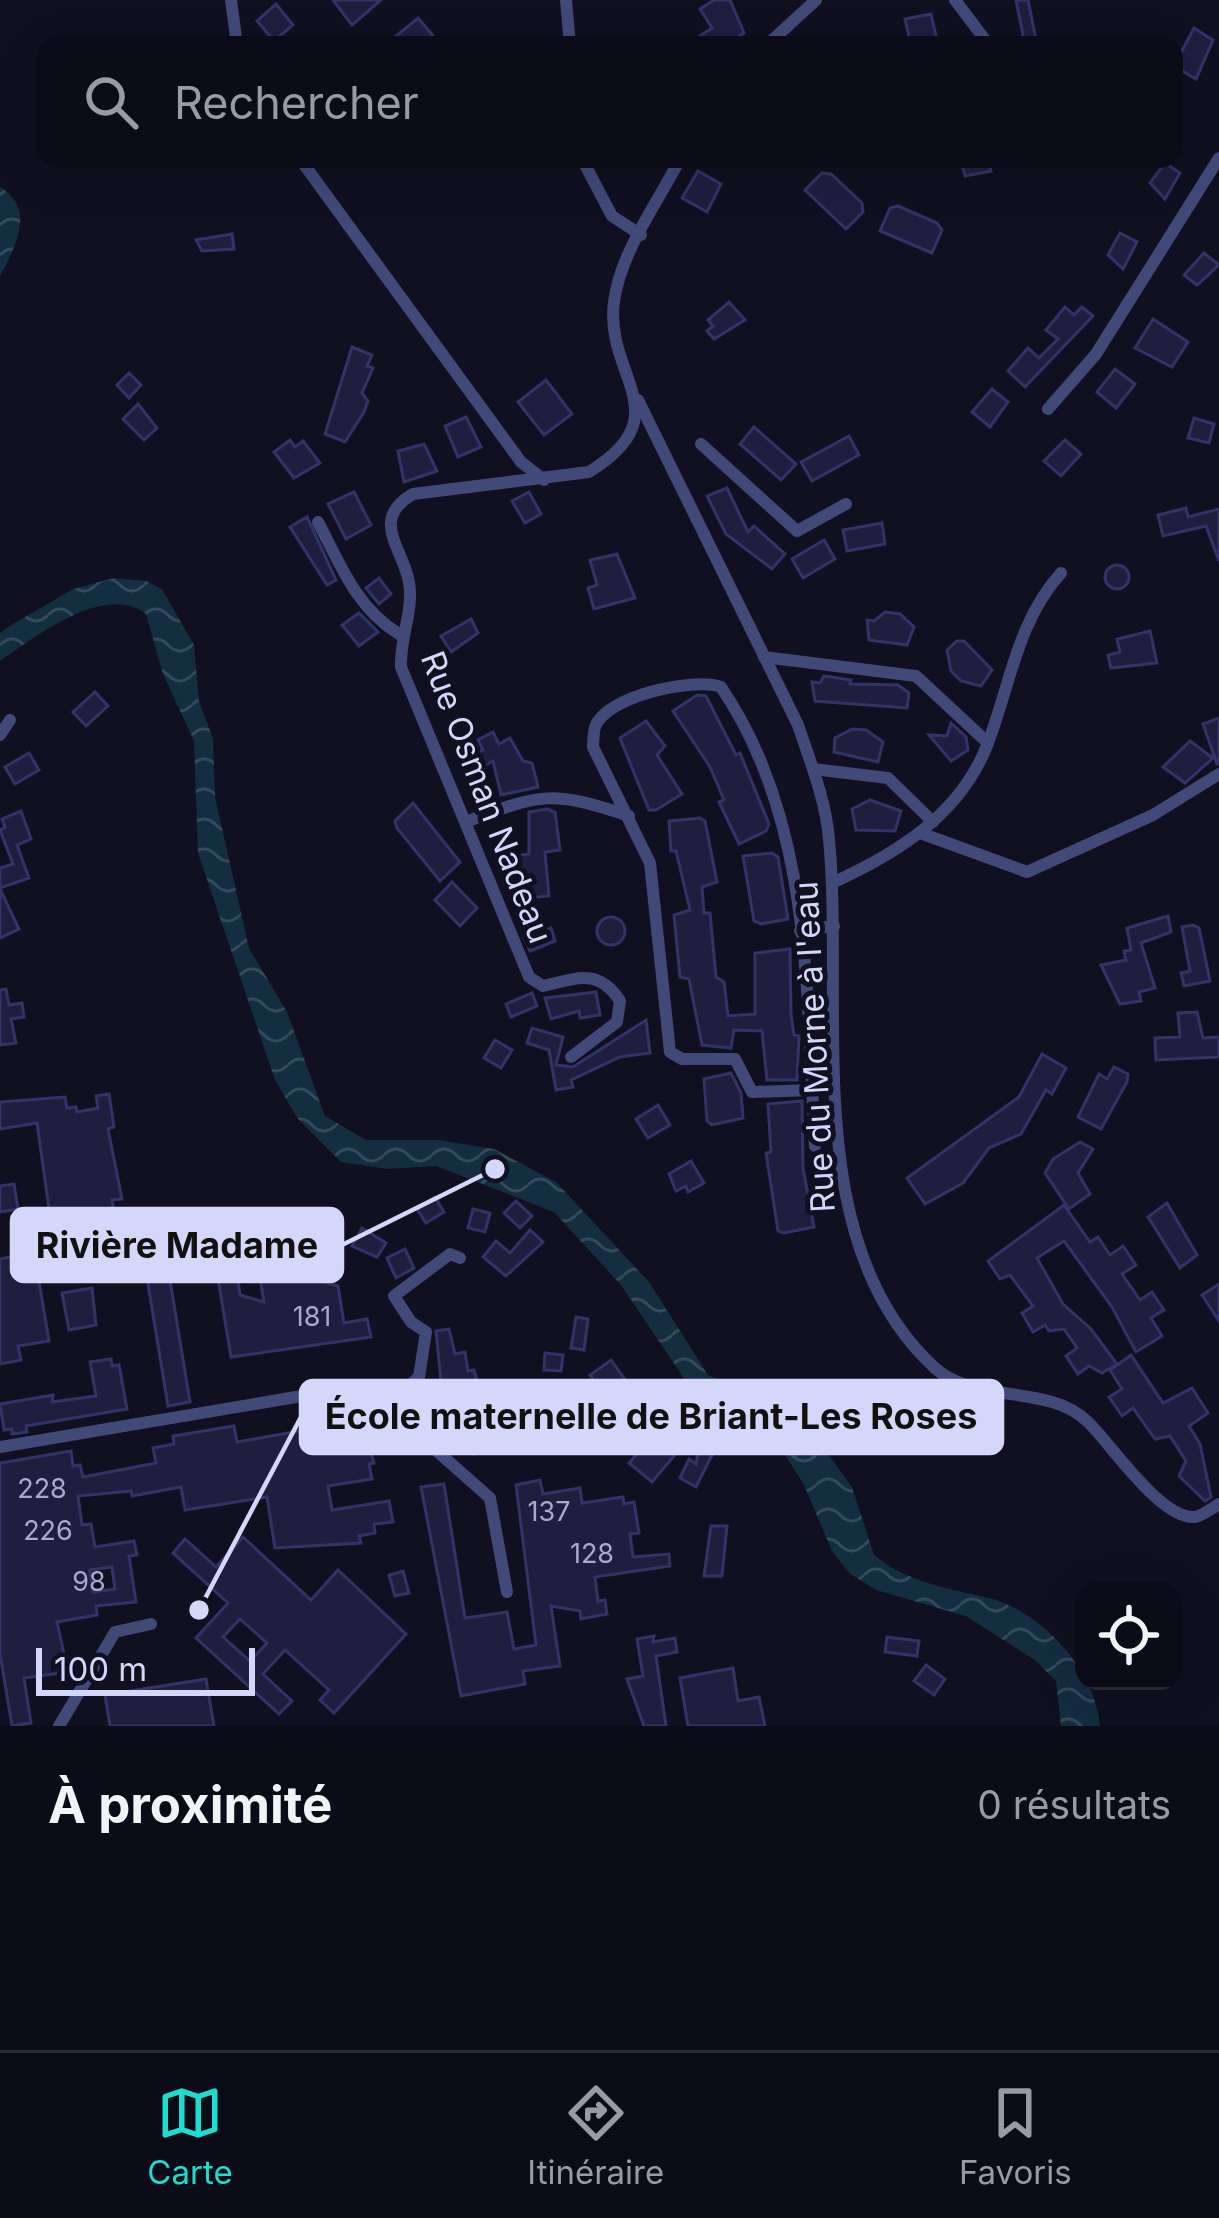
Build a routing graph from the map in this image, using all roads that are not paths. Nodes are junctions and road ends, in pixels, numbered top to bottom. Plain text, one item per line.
1 (232, 0) edge
2 (566, 0) edge
3 (816, 0) edge
4 (956, 0) edge
5 (236, 36) edge
6 (569, 36) edge
7 (777, 36) edge
8 (982, 36) edge
9 (1219, 158) edge
10 (308, 168) edge
11 (587, 168) edge
12 (675, 168) edge
13 (641, 235) junction
14 (638, 400) junction
15 (1048, 409) dead end
16 (701, 444) dead end
17 (544, 480) junction
18 (847, 504) dead end
19 (318, 522) dead end
20 (1061, 573) dead end
21 (399, 634) junction
22 (764, 657) junction
23 (10, 720) dead end
24 (0, 735) edge
25 (988, 743) junction
26 (813, 770) junction
27 (1219, 774) edge
28 (628, 816) junction
29 (466, 822) junction
30 (933, 822) junction
31 (922, 833) junction
32 (832, 883) junction
33 (834, 926) junction
34 (800, 931) junction
35 (571, 1057) dead end
36 (812, 1090) junction
37 (815, 1146) dead end
38 (460, 1258) dead end
39 (386, 1406) junction
40 (0, 1447) edge
41 (1219, 1504) edge
42 (507, 1592) dead end
43 (151, 1624) dead end
44 (59, 1726) edge

1 - 5 street
2 - 6 street
3 - 7 street
4 - 8 street
9 - 15 street
10 - 17 street
11 - 13 street
12 - 13 street
13 - 14 street
14 - 17 street, Rue Osman Nadeau
14 - 22 street, Rue du Morne à l'eau
16 - 18 street
17 - 21 street, Rue Osman Nadeau
19 - 21 street
20 - 25 street
21 - 29 street, Rue Osman Nadeau
22 - 25 street
22 - 26 street, Rue du Morne à l'eau
23 - 24 street
25 - 30 street
26 - 30 street
26 - 32 street, Rue du Morne à l'eau
27 - 31 street
28 - 29 street
28 - 34 street
28 - 36 street
29 - 35 street, Rue Osman Nadeau
30 - 31 street
31 - 32 street
32 - 33 street, Rue du Morne à l'eau
33 - 34 street
33 - 41 street, Rue du Morne à l'eau
34 - 36 street
36 - 37 street
38 - 39 street
39 - 40 street
39 - 42 street
43 - 44 street

